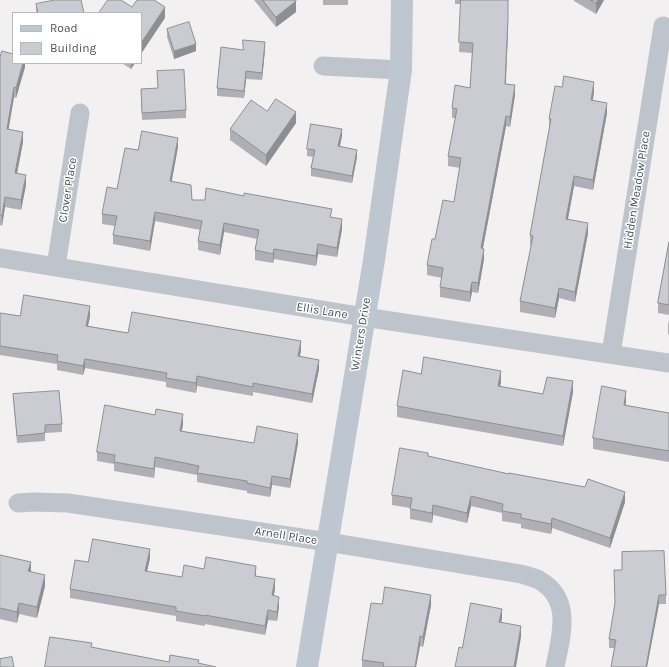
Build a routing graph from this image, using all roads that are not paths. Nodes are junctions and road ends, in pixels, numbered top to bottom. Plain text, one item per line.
1 (402, 0) edge
2 (663, 26) dead end
3 (323, 66) dead end
4 (401, 70) junction
5 (80, 113) dead end
6 (0, 258) edge
7 (56, 266) junction
8 (364, 317) junction
9 (611, 354) junction
10 (669, 363) edge
11 (18, 503) dead end
12 (328, 542) junction
13 (307, 667) edge
14 (555, 667) edge

1 - 4 street, Winters Drive
2 - 9 street, Hidden Meadow Place
3 - 4 street
4 - 8 street, Winters Drive
5 - 7 street, Clover Place
6 - 7 street, Ellis Lane
7 - 8 street, Ellis Lane
8 - 9 street, Ellis Lane
8 - 12 street, Winters Drive
9 - 10 street, Ellis Lane
11 - 12 street, Arnell Place
12 - 13 street, Winters Drive
12 - 14 street, Arnell Place

